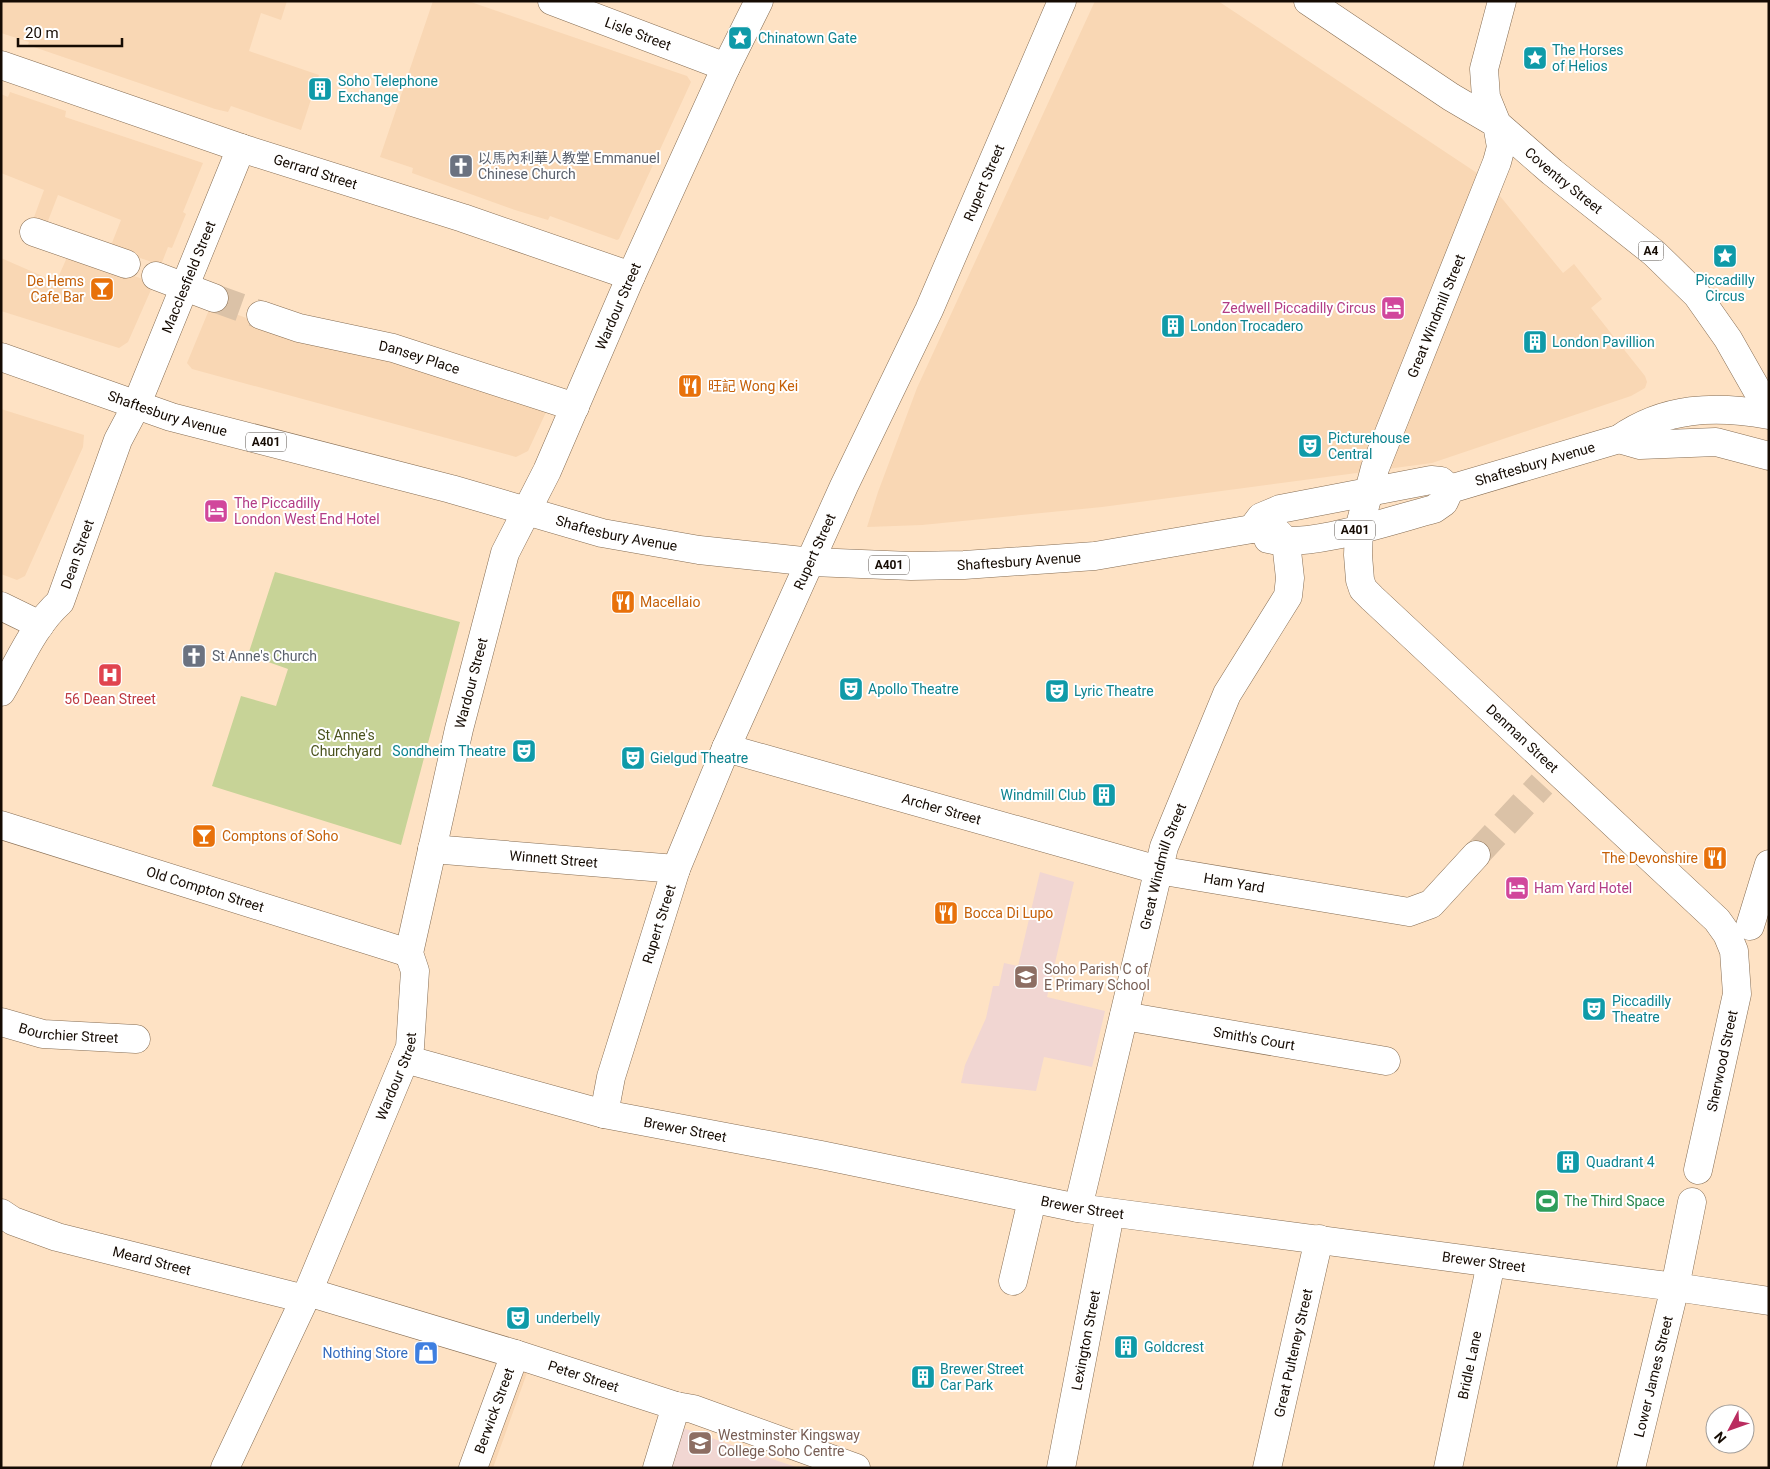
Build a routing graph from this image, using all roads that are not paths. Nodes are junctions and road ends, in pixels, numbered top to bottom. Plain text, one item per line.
1 (552, 1) edge
2 (1062, 1) edge
3 (1308, 1) edge
4 (1502, 1) edge
5 (754, 10) edge
6 (1, 65) edge
7 (726, 67) junction
8 (1497, 124) junction
9 (241, 148) junction
10 (34, 232) dead end
11 (126, 264) dead end
12 (156, 276) dead end
13 (631, 276) junction
14 (184, 286) junction
15 (214, 298) tunnel mouth
16 (261, 315) tunnel mouth
17 (1, 357) edge
18 (136, 406) junction
19 (575, 407) junction
20 (1769, 411) edge
21 (1769, 415) edge
22 (1619, 439) junction
23 (1769, 456) edge
24 (1450, 489) junction
25 (1364, 509) junction
26 (528, 511) junction
27 (1252, 529) junction
28 (1286, 542) junction
29 (812, 562) junction
30 (1, 606) edge
31 (40, 625) junction
32 (1, 692) edge
33 (726, 748) junction
34 (1, 825) edge
35 (432, 849) junction
36 (1476, 855) tunnel mouth
37 (1769, 864) edge
38 (664, 867) junction
39 (1158, 870) junction
40 (1750, 926) dead end
41 (1734, 951) joint
42 (409, 953) junction
43 (1124, 1016) junction
44 (1, 1022) edge
45 (136, 1039) dead end
46 (405, 1059) junction
47 (1386, 1061) dead end
48 (604, 1114) junction
49 (1698, 1170) dead end
50 (1032, 1200) junction
51 (1692, 1202) dead end
52 (1078, 1208) junction
53 (1110, 1214) junction
54 (7, 1217) edge
55 (1319, 1239) junction
56 (1491, 1263) junction
57 (1013, 1281) dead end
58 (1675, 1286) junction
59 (307, 1295) junction
60 (1769, 1301) edge
61 (514, 1354) junction
62 (676, 1406) junction
63 (225, 1468) edge
64 (472, 1468) edge
65 (657, 1468) edge
66 (856, 1468) edge
67 (1061, 1468) edge
68 (1267, 1468) edge
69 (1448, 1468) edge
70 (1631, 1468) edge

1 - 7 street, Lisle Street
2 - 29 street, Rupert Street
3 - 8 street, Coventry Street
4 - 8 street, A4
5 - 7 street, Wardour Street
6 - 9 street, Gerrard Street
7 - 13 street, Wardour Street
8 - 20 street, Coventry Street / A4
8 - 25 street, Great Windmill Street
9 - 13 street, Gerrard Street
9 - 14 street, Macclesfield Street
10 - 11 street
12 - 14 street
13 - 19 street, Wardour Street
14 - 15 street
14 - 18 street, Macclesfield Street
16 - 19 street, Dansey Place
17 - 18 street, Shaftesbury Avenue / A401
18 - 26 street, Shaftesbury Avenue / A401
18 - 31 street, Dean Street
19 - 26 street, Wardour Street
21 - 22 street, Shaftesbury Avenue
22 - 23 street
22 - 24 street, Shaftesbury Avenue
24 - 25 street, A401
24 - 25 street, A401
25 - 27 street, A401
25 - 28 street, A401
25 - 41 street, Denman Street
26 - 29 street, Shaftesbury Avenue / A401
26 - 35 street, Wardour Street
27 - 28 street, A401
27 - 29 street, Shaftesbury Avenue / A401
28 - 39 street, Great Windmill Street
29 - 33 street, Rupert Street
30 - 31 street
31 - 32 street, Dean Street
33 - 38 street, Rupert Street
33 - 39 street, Archer Street
34 - 42 street, Old Compton Street
35 - 38 street, Winnett Street
35 - 42 street, Wardour Street
36 - 39 street, Ham Yard
37 - 40 street
38 - 48 street, Rupert Street
39 - 43 street, Great Windmill Street
41 - 49 street, Sherwood Street
42 - 46 street, Wardour Street
43 - 47 street, Smith's Court
43 - 52 street, Great Windmill Street
44 - 45 street, Bourchier Street
46 - 48 street, Brewer Street
46 - 59 street, Wardour Street
48 - 50 street, Brewer Street
50 - 52 street, Brewer Street
50 - 57 street
51 - 58 street
52 - 53 street, Brewer Street
53 - 55 street, Brewer Street
53 - 67 street, Lexington Street
54 - 59 street, Meard Street
55 - 56 street, Brewer Street
55 - 68 street, Great Pulteney Street
56 - 58 street, Brewer Street
56 - 69 street, Bridle Lane
58 - 60 street, Brewer Street
58 - 70 street, Lower James Street
59 - 61 street, Peter Street
59 - 63 street, Wardour Street
61 - 62 street, Peter Street
61 - 64 street, Berwick Street
62 - 65 street
62 - 66 street, Peter Street

